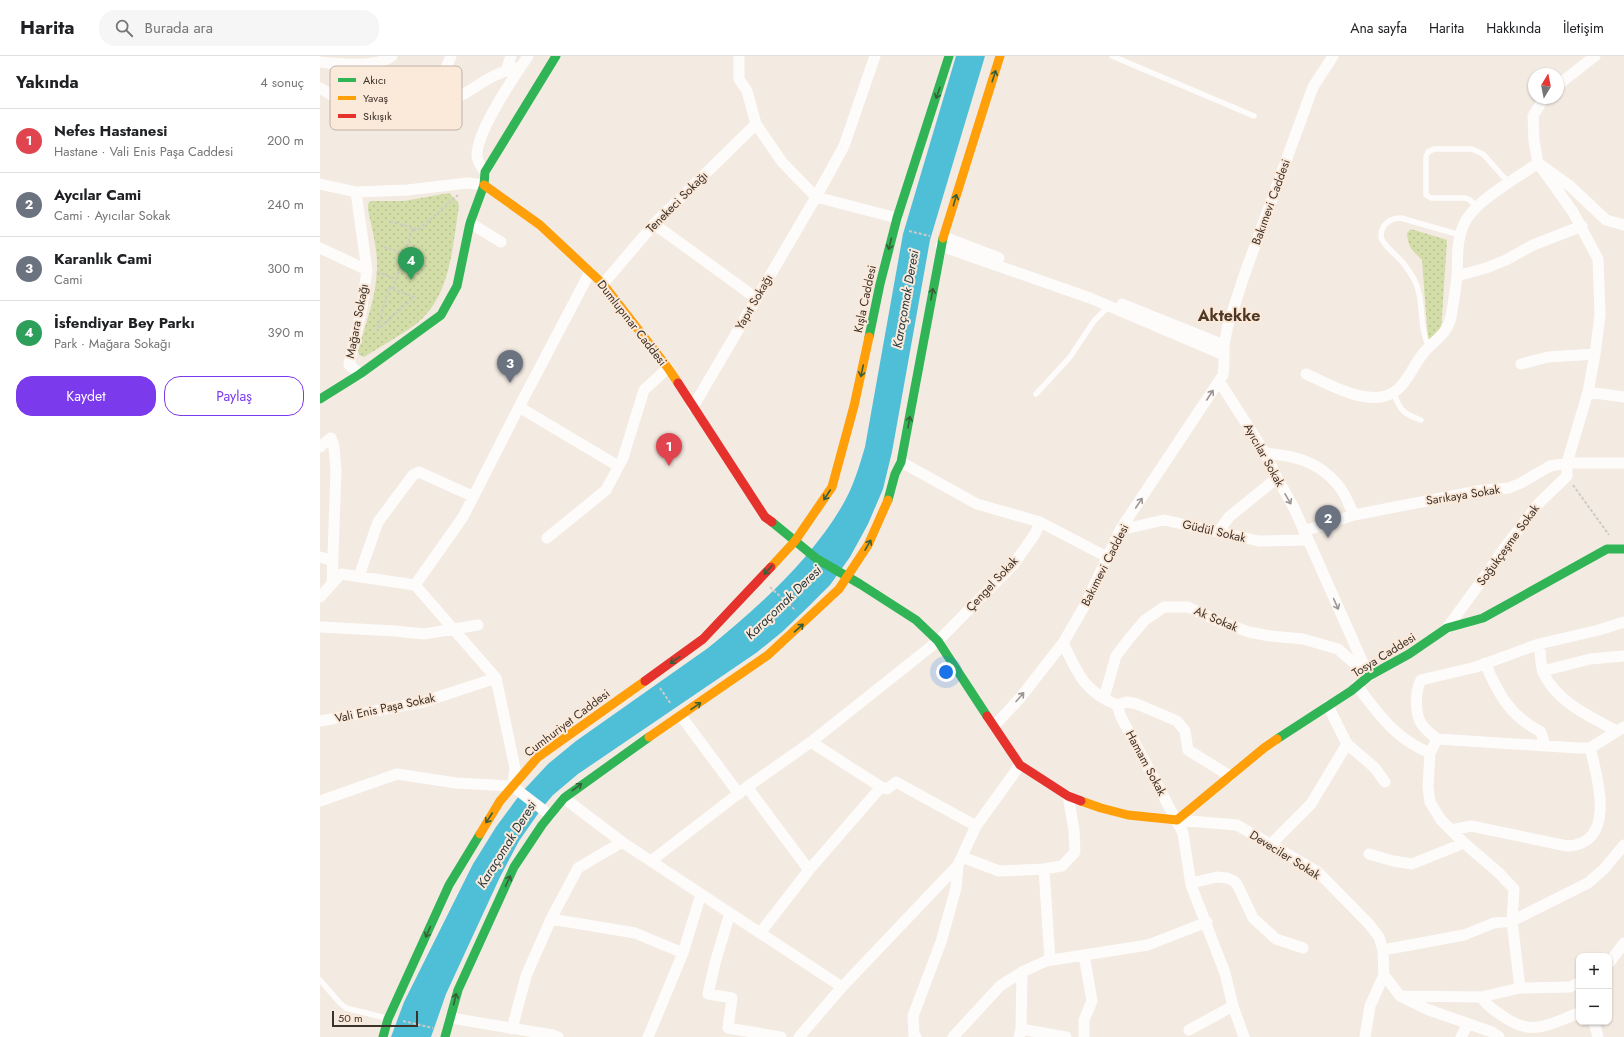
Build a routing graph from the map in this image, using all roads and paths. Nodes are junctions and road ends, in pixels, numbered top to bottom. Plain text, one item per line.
1 (451, 56) edge
2 (511, 56) edge
3 (528, 56) edge
4 (556, 56) edge
5 (739, 56) edge
6 (875, 56) edge
7 (949, 56) edge
8 (1000, 56) edge
9 (1112, 56) edge
10 (1333, 56) edge
11 (1595, 56) edge
12 (390, 57) edge
13 (320, 62) edge
14 (447, 66) edge
15 (520, 67) junction
16 (506, 71) junction
17 (1564, 80) edge
18 (320, 88) edge
19 (330, 94) edge
20 (462, 95) edge
21 (1540, 104) edge
22 (1254, 116) dead end
23 (756, 124) junction
24 (1538, 163) junction
25 (485, 172) junction
26 (1509, 183) junction
27 (320, 184) edge
28 (484, 185) junction
29 (356, 192) junction
30 (816, 197) junction
31 (455, 198) dead end
32 (1477, 207) junction
33 (896, 218) junction
34 (390, 221) dead end
35 (470, 223) junction
36 (654, 224) junction
37 (1624, 225) edge
38 (1582, 226) junction
39 (412, 228) junction
40 (906, 230) dead end
41 (1460, 235) junction
42 (940, 240) junction
43 (501, 242) dead end
44 (384, 247) dead end
45 (320, 248) edge
46 (404, 254) junction
47 (372, 271) junction
48 (590, 272) junction
49 (1457, 276) junction
50 (396, 279) junction
51 (603, 284) junction
52 (393, 289) junction
53 (756, 298) junction
54 (1109, 306) junction
55 (1428, 348) junction
56 (1224, 350) junction
57 (1595, 354) junction
58 (1521, 364) dead end
59 (668, 368) junction
60 (360, 374) junction
61 (1306, 374) dead end
62 (1219, 381) junction
63 (1393, 392) junction
64 (1588, 392) junction
65 (1036, 394) dead end
66 (1624, 397) edge
67 (320, 399) edge
68 (519, 407) junction
69 (693, 407) junction
70 (1421, 420) dead end
71 (320, 447) edge
72 (1265, 453) junction
73 (901, 462) junction
74 (1568, 463) junction
75 (1624, 464) edge
76 (618, 466) junction
77 (1566, 476) junction
78 (1277, 478) junction
79 (472, 496) junction
80 (1354, 515) junction
81 (1040, 522) junction
82 (1120, 530) junction
83 (1218, 532) junction
84 (1306, 536) junction
85 (547, 538) dead end
86 (795, 541) junction
87 (1606, 546) junction
88 (1624, 549) edge
89 (320, 557) edge
90 (1107, 557) junction
91 (333, 561) junction
92 (360, 576) junction
93 (847, 578) junction
94 (332, 583) junction
95 (766, 583) dead end
96 (415, 585) junction
97 (320, 597) edge
98 (798, 612) dead end
99 (1623, 623) edge
100 (478, 625) dead end
101 (320, 627) edge
102 (453, 628) junction
103 (1447, 628) junction
104 (938, 641) junction
105 (1063, 643) junction
106 (1539, 644) junction
107 (1624, 656) edge
108 (1485, 663) junction
109 (1543, 671) junction
110 (1369, 676) junction
111 (496, 678) junction
112 (1357, 686) junction
113 (659, 687) dead end
114 (1104, 698) junction
115 (671, 705) dead end
116 (1117, 705) junction
117 (1328, 706) junction
118 (681, 716) junction
119 (320, 721) edge
120 (994, 726) junction
121 (1621, 729) edge
122 (1437, 739) junction
123 (811, 742) junction
124 (1346, 744) junction
125 (1545, 746) junction
126 (1590, 748) junction
127 (1430, 753) junction
128 (1020, 765) junction
129 (1230, 776) junction
130 (1385, 782) dead end
131 (512, 786) junction
132 (881, 787) junction
133 (743, 791) junction
134 (1068, 796) junction
135 (564, 798) junction
136 (320, 802) edge
137 (550, 815) junction
138 (1176, 820) junction
139 (976, 826) junction
140 (1451, 830) junction
141 (622, 842) junction
142 (1464, 843) junction
143 (1270, 845) junction
144 (1624, 845) edge
145 (1369, 854) dead end
146 (651, 861) junction
147 (960, 861) junction
148 (1044, 869) junction
149 (809, 870) junction
150 (1191, 883) junction
151 (701, 894) junction
152 (730, 913) junction
153 (551, 919) junction
154 (1512, 921) junction
155 (1207, 922) junction
156 (760, 933) junction
157 (1624, 943) edge
158 (1303, 948) dead end
159 (1383, 950) junction
160 (683, 953) junction
161 (1084, 955) junction
162 (1612, 959) edge
163 (1050, 960) junction
164 (1022, 972) junction
165 (1384, 975) junction
166 (320, 980) edge
167 (1576, 984) edge
168 (842, 987) junction
169 (1520, 988) junction
170 (1400, 996) junction
171 (1481, 997) junction
172 (1233, 1006) junction
173 (1576, 1014) edge
174 (451, 1018) junction
175 (388, 1019) junction
176 (401, 1020) dead end
177 (1468, 1024) junction
178 (1595, 1025) edge
179 (436, 1029) dead end
180 (512, 1029) junction
181 (1189, 1030) dead end
182 (1020, 1033) edge
183 (383, 1037) edge
184 (445, 1037) edge
185 (558, 1037) edge
186 (648, 1037) edge
187 (781, 1037) edge
188 (799, 1037) edge
189 (916, 1037) edge
190 (953, 1037) edge
191 (1066, 1037) edge
192 (1084, 1037) edge
193 (1244, 1037) edge
194 (1365, 1037) edge
195 (1461, 1037) edge
196 (1499, 1037) edge
197 (1598, 1037) edge

1 - 14 street
2 - 16 street
3 - 15 street
4 - 25 main road
5 - 23 street
6 - 30 street, Yapıt Sokağı
7 -> 33 main road, Kışla Caddesi
42 -> 8 main road
9 - 22 lane
10 - 56 street, Bakımevi Caddesi
11 - 17 street
12 - 13 street
15 - 16 street
15 - 25 street
16 - 20 street
18 - 19 street
21 - 24 street
23 - 30 street
23 - 36 street, Tenekeci Sokağı
24 - 26 street
24 - 37 street
24 - 38 street
25 - 28 main road
26 - 32 street
26 - 32 lane
27 - 29 street
28 - 29 street
28 - 35 main road
28 - 48 main road, Dumlupınar Caddesi
29 - 47 street, Mağara Sokağı
30 - 33 street
30 - 53 street, Yapıt Sokağı
31 - 39 path
32 - 41 street
33 -> 86 main road, Kışla Caddesi
34 - 39 path
35 - 43 street
35 - 60 main road
36 - 51 street, Tenekeci Sokağı
36 - 53 street
38 - 49 street
38 - 57 street
39 - 46 path
40 - 42 path
41 - 49 street
41 - 55 lane
42 - 54 street
42 - 56 street
73 -> 42 main road
44 - 46 path
45 - 47 street
46 - 50 path
47 - 50 path
47 - 60 street, Mağara Sokağı
48 - 51 main road, Dumlupınar Caddesi
48 - 68 street
49 - 55 street
50 - 52 path
51 - 59 main road, Dumlupınar Caddesi
52 - 52 path
53 - 69 street, Yapıt Sokağı
54 - 56 street
54 - 65 lane
55 - 63 street
56 - 62 street, Bakımevi Caddesi
57 - 58 street
57 - 64 street
59 - 69 main road, Dumlupınar Caddesi
59 - 76 street
60 - 67 main road
61 - 63 street
62 - 72 street, Ayıcılar Sokak
82 -> 62 street, Bakımevi Caddesi
63 - 70 lane
64 - 66 street
64 - 74 street
68 - 76 street
68 - 79 street
69 - 86 main road, Dumlupınar Caddesi
71 - 91 street
72 - 78 street, Ayıcılar Sokak
72 - 80 street
73 - 81 street
93 -> 73 main road
74 - 75 street, Sarıkaya Sokak
74 - 77 street
74 - 80 street, Sarıkaya Sokak
76 - 85 street
77 - 87 path
77 - 103 street, Soğukçeşme Sokak
78 - 83 street
78 -> 84 street, Ayıcılar Sokak
79 - 92 street
79 - 96 street
80 - 84 street
81 - 90 street
81 - 104 street, Çengel Sokak
82 - 83 street, Güdül Sokak
82 - 90 street, Bakımevi Caddesi
83 - 84 street, Güdül Sokak
84 -> 110 street, Ayıcılar Sokak
86 - 93 main road, Dumlupınar Caddesi
86 -> 131 main road, Cumhuriyet Caddesi
87 - 88 main road, Tosya Caddesi
87 - 103 main road, Tosya Caddesi
89 - 91 street
90 - 105 street, Bakımevi Caddesi
91 - 94 street
92 - 94 street
92 - 96 street
93 - 104 main road, Dumlupınar Caddesi
118 -> 93 main road
94 - 97 street
95 - 98 path
96 - 102 street
99 - 106 street
100 - 102 street
101 - 102 street
102 - 111 street
103 - 110 main road, Tosya Caddesi
104 - 120 main road, Dumlupınar Caddesi
104 - 123 street, Çengel Sokak
105 - 114 street
120 -> 105 street, Bakımevi Caddesi
106 - 108 street
106 - 109 street
107 - 109 street
108 - 122 street
108 - 125 street
109 - 121 street
110 - 112 main road, Tosya Caddesi
110 - 114 street, Ak Sokak
111 - 119 street, Vali Enis Paşa Sokak
111 - 131 street
112 - 117 main road, Tosya Caddesi
112 - 127 street
113 - 115 path
114 - 116 street
116 - 129 street
116 - 138 street, Hamam Sokak
117 - 124 street
117 - 129 main road, Tosya Caddesi
118 - 133 street
135 -> 118 main road
120 - 128 main road, Dumlupınar Caddesi
121 - 126 street
122 - 125 street
122 - 127 street
123 - 132 street
123 - 133 street, Çengel Sokak
124 - 130 street
124 - 143 street
125 - 126 street
126 - 140 street
127 - 140 street
128 - 134 main road
128 - 139 street
129 - 138 main road, Tosya Caddesi
131 - 136 street
131 - 137 street
131 -> 175 main road, Cumhuriyet Caddesi
132 - 139 street
132 - 149 street
133 - 146 street, Çengel Sokak
133 - 149 street
134 - 138 main road
134 - 148 street
135 - 137 main road
135 - 141 street
174 -> 137 main road
138 - 143 street, Deveciler Sokak
138 - 150 street, Hamam Sokak
139 - 147 street
140 - 142 street
141 - 146 street
141 - 153 street
142 - 145 street
142 - 154 street
143 - 159 street, Deveciler Sokak
144 - 154 street
146 - 151 street
147 - 148 street
147 - 168 street
147 - 189 street
148 - 163 street
149 - 156 street
150 - 155 street, Hamam Sokak
150 - 158 street
151 - 152 street
151 - 160 street
152 - 156 street
152 - 187 street
153 - 160 street
153 - 180 street
154 - 159 street
154 - 169 street
155 - 161 street
155 - 172 street, Hamam Sokak
156 - 168 street
157 - 162 street
159 - 165 street, Deveciler Sokak
160 - 186 street
161 - 163 street
161 - 192 street
163 - 164 street
164 - 182 street
164 - 190 street
165 - 170 street
165 - 194 street
166 - 175 lane
167 - 169 street
168 - 188 street
169 - 171 street
170 - 171 street
170 - 177 street
171 - 173 street
172 - 181 street
172 - 193 street, Hamam Sokak
174 - 180 street
174 - 184 main road
175 - 183 main road, Cumhuriyet Caddesi
176 - 179 path
177 - 195 street
177 - 196 street
178 - 197 street
180 - 185 street
182 - 191 street

